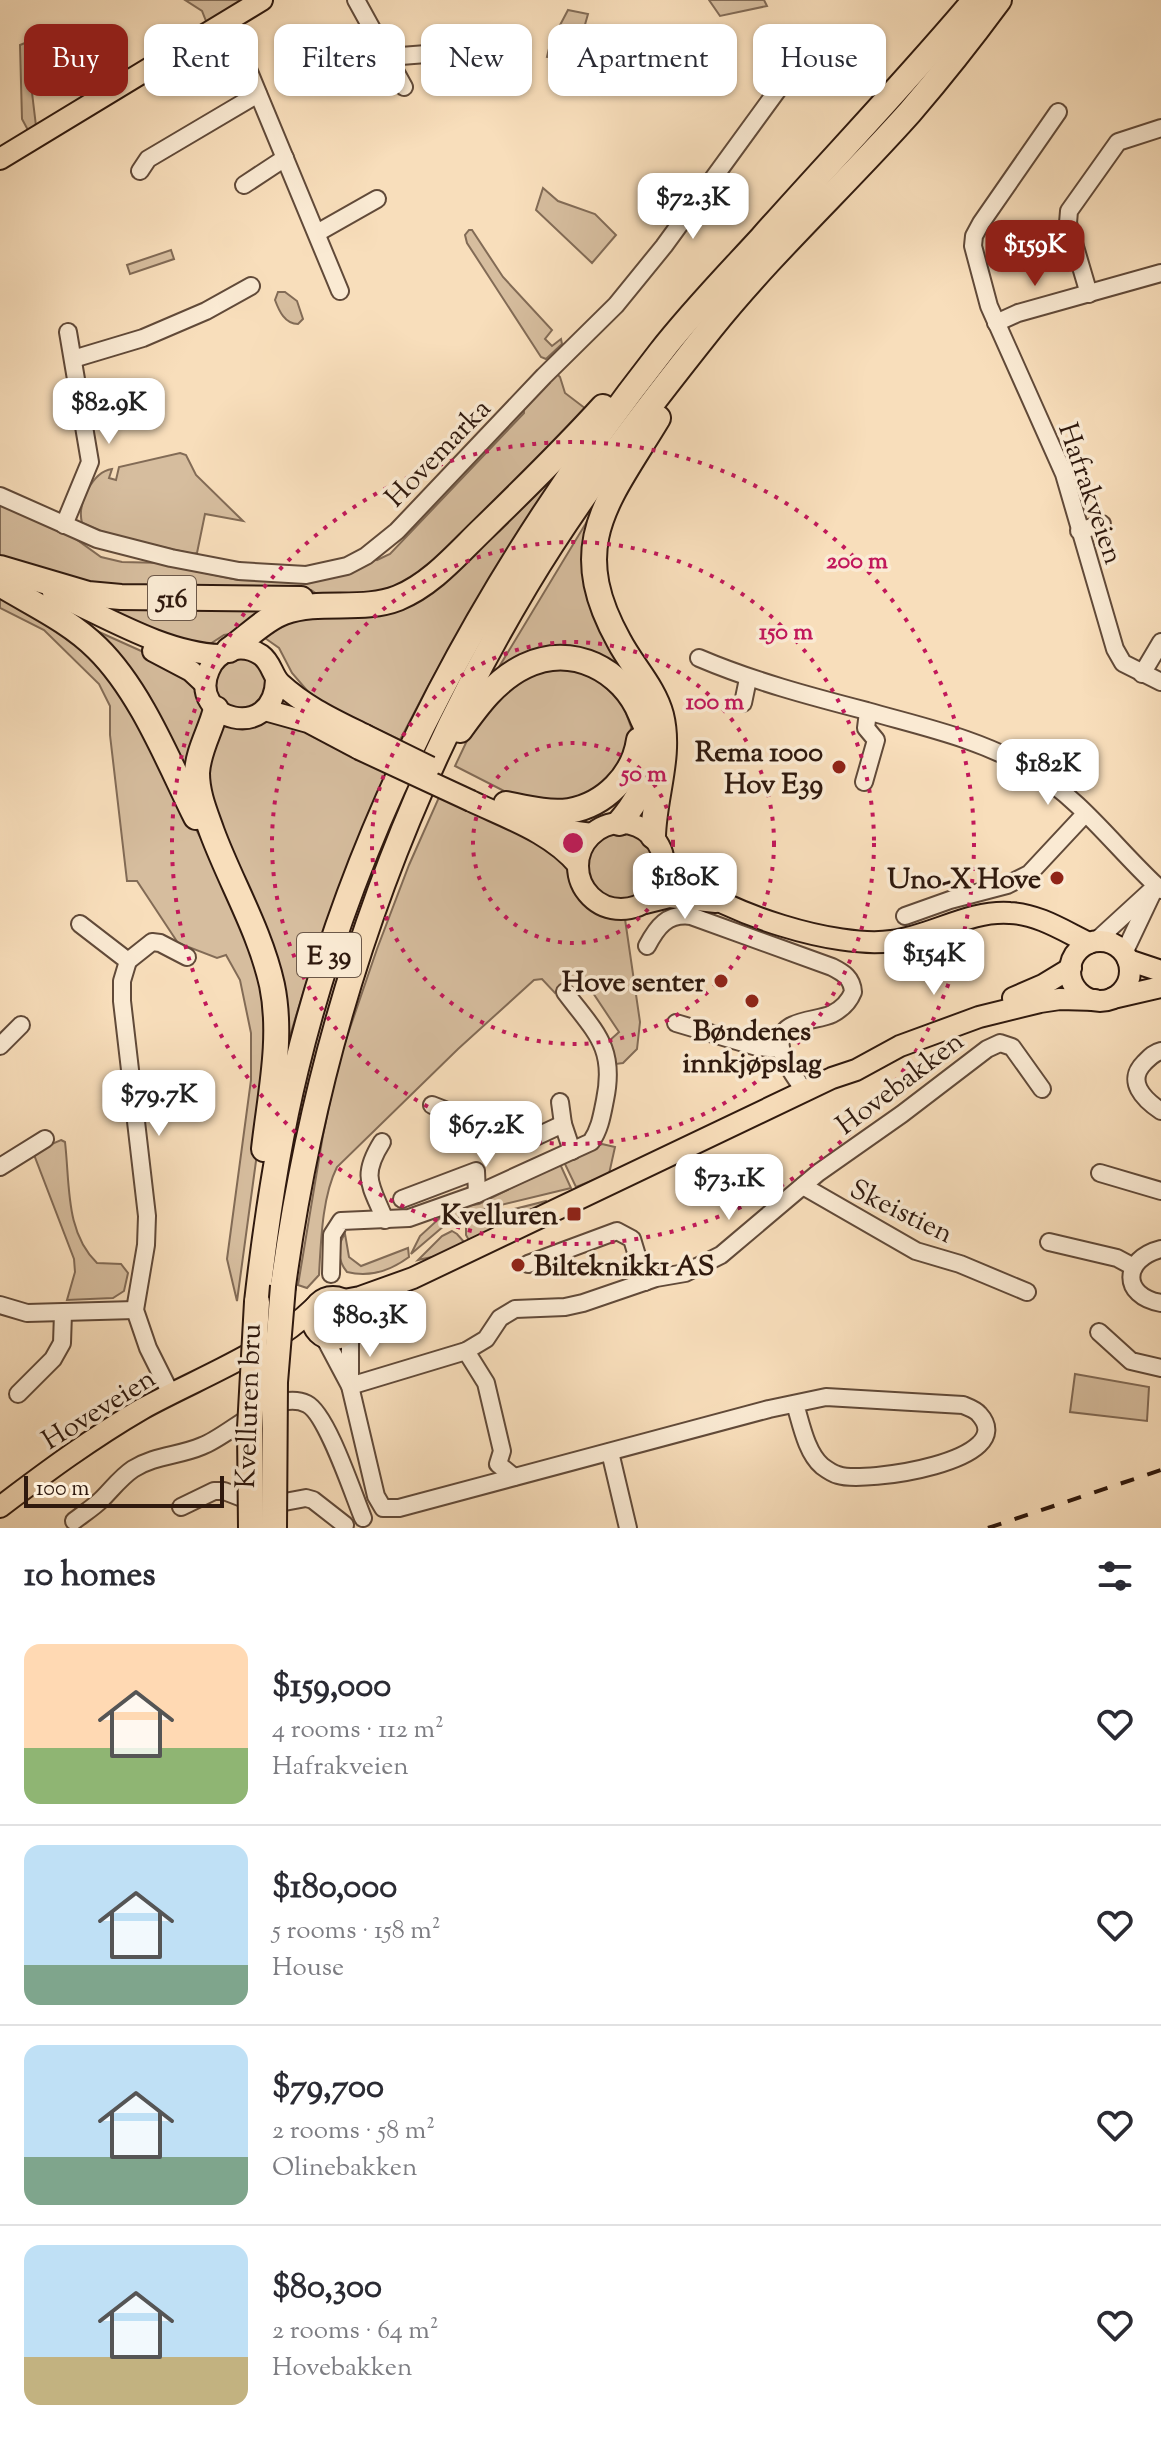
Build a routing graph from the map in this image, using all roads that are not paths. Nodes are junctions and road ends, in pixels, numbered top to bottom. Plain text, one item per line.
1 (262, 0) edge
2 (356, 0) edge
3 (975, 0) edge
4 (999, 0) edge
5 (228, 21) junction
6 (229, 24) edge
7 (369, 24) edge
8 (258, 94) edge
9 (255, 96) edge
10 (773, 96) edge
11 (1058, 112) dead end
12 (1161, 128) edge
13 (285, 158) junction
14 (0, 159) edge
15 (140, 171) dead end
16 (244, 185) dead end
17 (377, 199) dead end
18 (317, 233) junction
19 (1161, 273) edge
20 (251, 286) dead end
21 (340, 291) dead end
22 (1089, 294) junction
23 (704, 302) junction
24 (996, 323) junction
25 (712, 326) junction
26 (68, 332) dead end
27 (73, 359) junction
28 (0, 496) edge
29 (1102, 524) dead end
30 (64, 525) junction
31 (1079, 531) junction
32 (0, 568) edge
33 (0, 583) edge
34 (347, 604) junction
35 (484, 637) junction
36 (1161, 642) edge
37 (225, 653) junction
38 (699, 658) dead end
39 (1142, 674) junction
40 (748, 679) junction
41 (276, 680) junction
42 (1161, 682) edge
43 (205, 684) junction
44 (743, 703) dead end
45 (216, 709) junction
46 (265, 710) junction
47 (868, 712) junction
48 (642, 718) junction
49 (362, 742) junction
50 (864, 782) dead end
51 (474, 795) junction
52 (506, 804) junction
53 (1085, 814) junction
54 (409, 819) junction
55 (619, 823) junction
56 (592, 834) junction
57 (653, 836) junction
58 (221, 856) junction
59 (664, 860) junction
60 (578, 865) junction
61 (1158, 888) edge
62 (644, 903) junction
63 (724, 903) junction
64 (905, 916) dead end
65 (1032, 916) junction
66 (80, 924) dead end
67 (1093, 942) junction
68 (647, 946) dead end
69 (1126, 956) junction
70 (187, 957) dead end
71 (128, 961) junction
72 (1072, 964) junction
73 (1161, 971) edge
74 (1161, 987) edge
75 (565, 992) dead end
76 (1104, 999) junction
77 (676, 1023) dead end
78 (21, 1025) dead end
79 (0, 1046) edge
80 (781, 1049) junction
81 (1161, 1051) edge
82 (832, 1078) junction
83 (1042, 1089) dead end
84 (804, 1091) junction
85 (560, 1102) dead end
86 (432, 1105) dead end
87 (1161, 1111) edge
88 (563, 1124) junction
89 (45, 1139) dead end
90 (382, 1142) dead end
91 (572, 1151) junction
92 (0, 1167) edge
93 (1100, 1173) dead end
94 (803, 1186) junction
95 (1161, 1191) edge
96 (477, 1194) junction
97 (402, 1199) dead end
98 (385, 1220) junction
99 (1049, 1242) dead end
100 (1161, 1249) edge
101 (528, 1264) dead end
102 (1132, 1266) junction
103 (331, 1274) dead end
104 (413, 1278) junction
105 (645, 1282) junction
106 (1027, 1292) dead end
107 (344, 1300) junction
108 (257, 1302) junction
109 (1161, 1303) edge
110 (0, 1305) edge
111 (316, 1306) junction
112 (135, 1310) junction
113 (63, 1313) junction
114 (352, 1327) junction
115 (1099, 1332) dead end
116 (324, 1337) junction
117 (466, 1351) junction
118 (230, 1365) junction
119 (1161, 1368) edge
120 (350, 1386) junction
121 (18, 1394) dead end
122 (171, 1394) junction
123 (795, 1404) junction
124 (610, 1452) junction
125 (514, 1477) junction
126 (0, 1507) edge
127 (181, 1507) dead end
128 (383, 1508) junction
129 (363, 1518) junction
130 (74, 1521) dead end
131 (342, 1526) edge
132 (251, 1528) edge
133 (274, 1528) edge
134 (628, 1528) edge

1 - 5 main road
2 - 7 street
3 - 23 highway, E 39
4 - 25 highway, E 39
5 - 6 street
5 - 14 main road
8 - 13 street
9 - 15 street
10 - 30 street, Hovemarka
11 - 24 street, Hafrakveien
12 - 22 street
13 - 16 street
13 - 18 street
17 - 18 street
18 - 21 street
19 - 22 street
20 - 27 street
22 - 24 street
23 - 34 highway, E 39
23 - 35 highway, E 39
24 - 31 street, Hafrakveien
25 - 35 highway, E 39
25 - 57 highway, E 39
26 - 27 street
27 - 30 street
28 - 30 street, Hovemarka
29 - 31 street
31 - 39 street, Hafrakveien
32 - 34 highway, 516
32 - 37 main road, 516
33 - 43 main road, 516
33 - 58 highway, E 39
34 - 37 highway, E 39
35 - 54 highway, E 39
35 - 108 highway, E 39
36 - 39 street
37 - 41 main road, 516
37 - 43 main road
38 - 40 street
39 - 42 street, Hafrakveien
40 - 44 street
40 - 47 street
41 - 46 main road
41 - 49 main road, 516
43 - 45 main road, 516
45 - 46 main road, 516
45 - 58 highway, E 39
46 - 49 main road, 516
47 - 50 street
47 - 53 street
48 - 52 highway
48 - 54 highway, E 39
48 - 55 highway, E 39
49 - 51 main road, 516, bridge
51 - 52 main road, 516
51 - 60 main road, 516
52 - 56 main road, 516
53 - 61 street
53 - 64 street
54 - 133 highway, Kvelluren bru / E 39, bridge
55 - 56 main road
55 - 57 main road
56 - 60 main road
57 - 59 main road
58 - 108 highway, E 39
59 - 62 main road
59 - 63 main road
60 - 62 main road, 516
61 - 67 street
61 - 69 street
62 - 63 main road
63 - 65 main road
65 - 67 main road
65 - 72 main road
66 - 71 street
67 - 69 main road
67 - 72 main road
68 - 80 street
69 - 73 main road
69 - 76 main road
70 - 71 street
71 - 112 street
72 - 76 main road
72 - 82 main road
74 - 76 main road
75 - 91 street
76 - 82 main road
77 - 80 street
78 - 79 street
80 - 84 street
81 - 87 street
82 - 84 main road
83 - 94 street, Hovebakken
84 - 104 main road
85 - 88 street
86 - 88 street
88 - 91 street
89 - 92 street
90 - 98 street
91 - 96 street
93 - 95 street
94 - 105 street, Hovebakken
94 - 106 street, Skeistien
96 - 97 street
96 - 98 street
98 - 103 street
99 - 102 street
100 - 102 street
101 - 105 street
102 - 109 street
104 - 107 main road
104 - 114 main road
105 - 117 street, Hovebakken
107 - 111 main road
107 - 114 main road
108 - 132 highway, Kvelluren bru / E 39, bridge
110 - 113 street
111 - 116 main road
111 - 118 main road, Hoveveien
112 - 113 street
112 - 122 street
113 - 121 street
114 - 116 main road
114 - 120 street
115 - 119 street
116 - 118 main road, Hoveveien
116 - 120 street
117 - 120 street, Hovebakken
117 - 125 street
118 - 122 main road, Hoveveien
120 - 128 street
122 - 126 main road, Hoveveien
123 - 123 street
123 - 124 street
124 - 125 street
124 - 134 street
125 - 128 street
127 - 131 street
128 - 129 street
129 - 130 street
129 - 131 street

